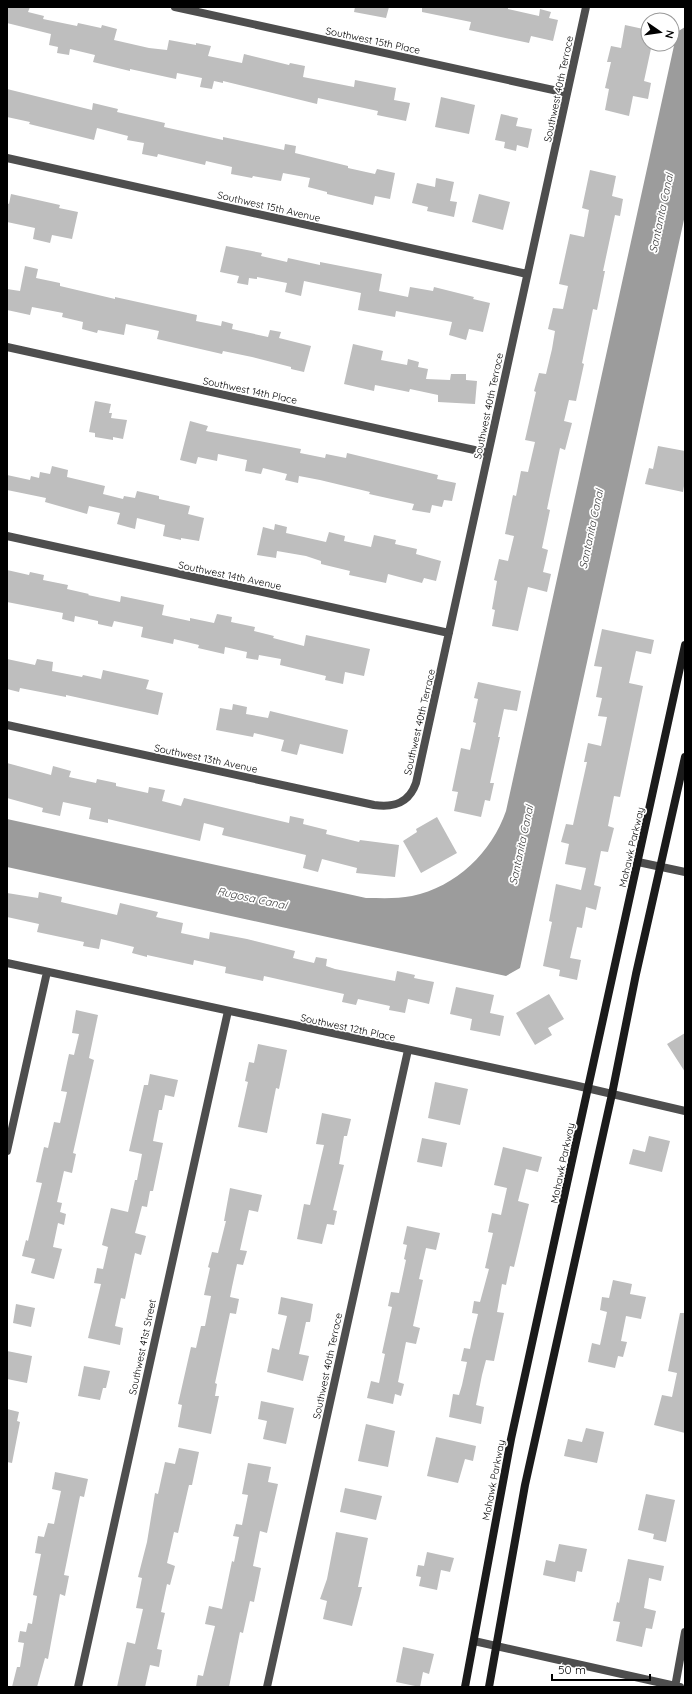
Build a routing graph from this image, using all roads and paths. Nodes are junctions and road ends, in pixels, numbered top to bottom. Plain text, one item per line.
1 (175, 7) edge
2 (586, 7) edge
3 (567, 93) junction
4 (7, 158) edge
5 (527, 274) junction
6 (7, 347) edge
7 (488, 453) junction
8 (7, 536) edge
9 (449, 632) junction
10 (685, 645) edge
11 (7, 725) edge
12 (685, 757) edge
13 (400, 804) joint
14 (638, 862) junction
15 (661, 867) junction
16 (685, 872) edge
17 (7, 963) edge
18 (47, 972) junction
19 (228, 1011) junction
20 (408, 1050) junction
21 (588, 1089) junction
22 (612, 1094) junction
23 (685, 1111) edge
24 (7, 1151) edge
25 (685, 1632) edge
26 (474, 1641) junction
27 (497, 1646) junction
28 (78, 1687) edge
29 (267, 1687) edge
30 (465, 1687) edge
31 (489, 1687) edge
32 (677, 1687) edge

1 - 3 street, Southwest 15th Place
2 - 3 street, Southwest 40th Terrace
3 - 5 street, Southwest 40th Terrace
4 - 5 street, Southwest 15th Avenue
5 - 7 street, Southwest 40th Terrace
6 - 7 street, Southwest 14th Place
7 - 9 street, Southwest 40th Terrace
8 - 9 street, Southwest 14th Avenue
9 - 13 street, Southwest 40th Terrace
10 - 14 street, Mohawk Parkway
11 - 13 street, Southwest 13th Avenue
12 - 15 street
14 - 15 street
14 - 21 street, Mohawk Parkway
15 - 16 street
15 - 22 street
17 - 18 street, Southwest 12th Place
18 - 19 street, Southwest 12th Place
18 - 24 street
19 - 20 street, Southwest 12th Place
19 - 28 street, Southwest 41st Street
20 - 21 street, Southwest 12th Place
20 - 29 street, Southwest 40th Terrace
21 - 22 street, Southwest 12th Place
21 - 26 street, Mohawk Parkway
22 - 23 street, Southwest 12th Place
22 - 27 street
25 - 32 street
26 - 27 street
26 - 30 street, Mohawk Parkway
27 - 31 street
27 - 32 street

